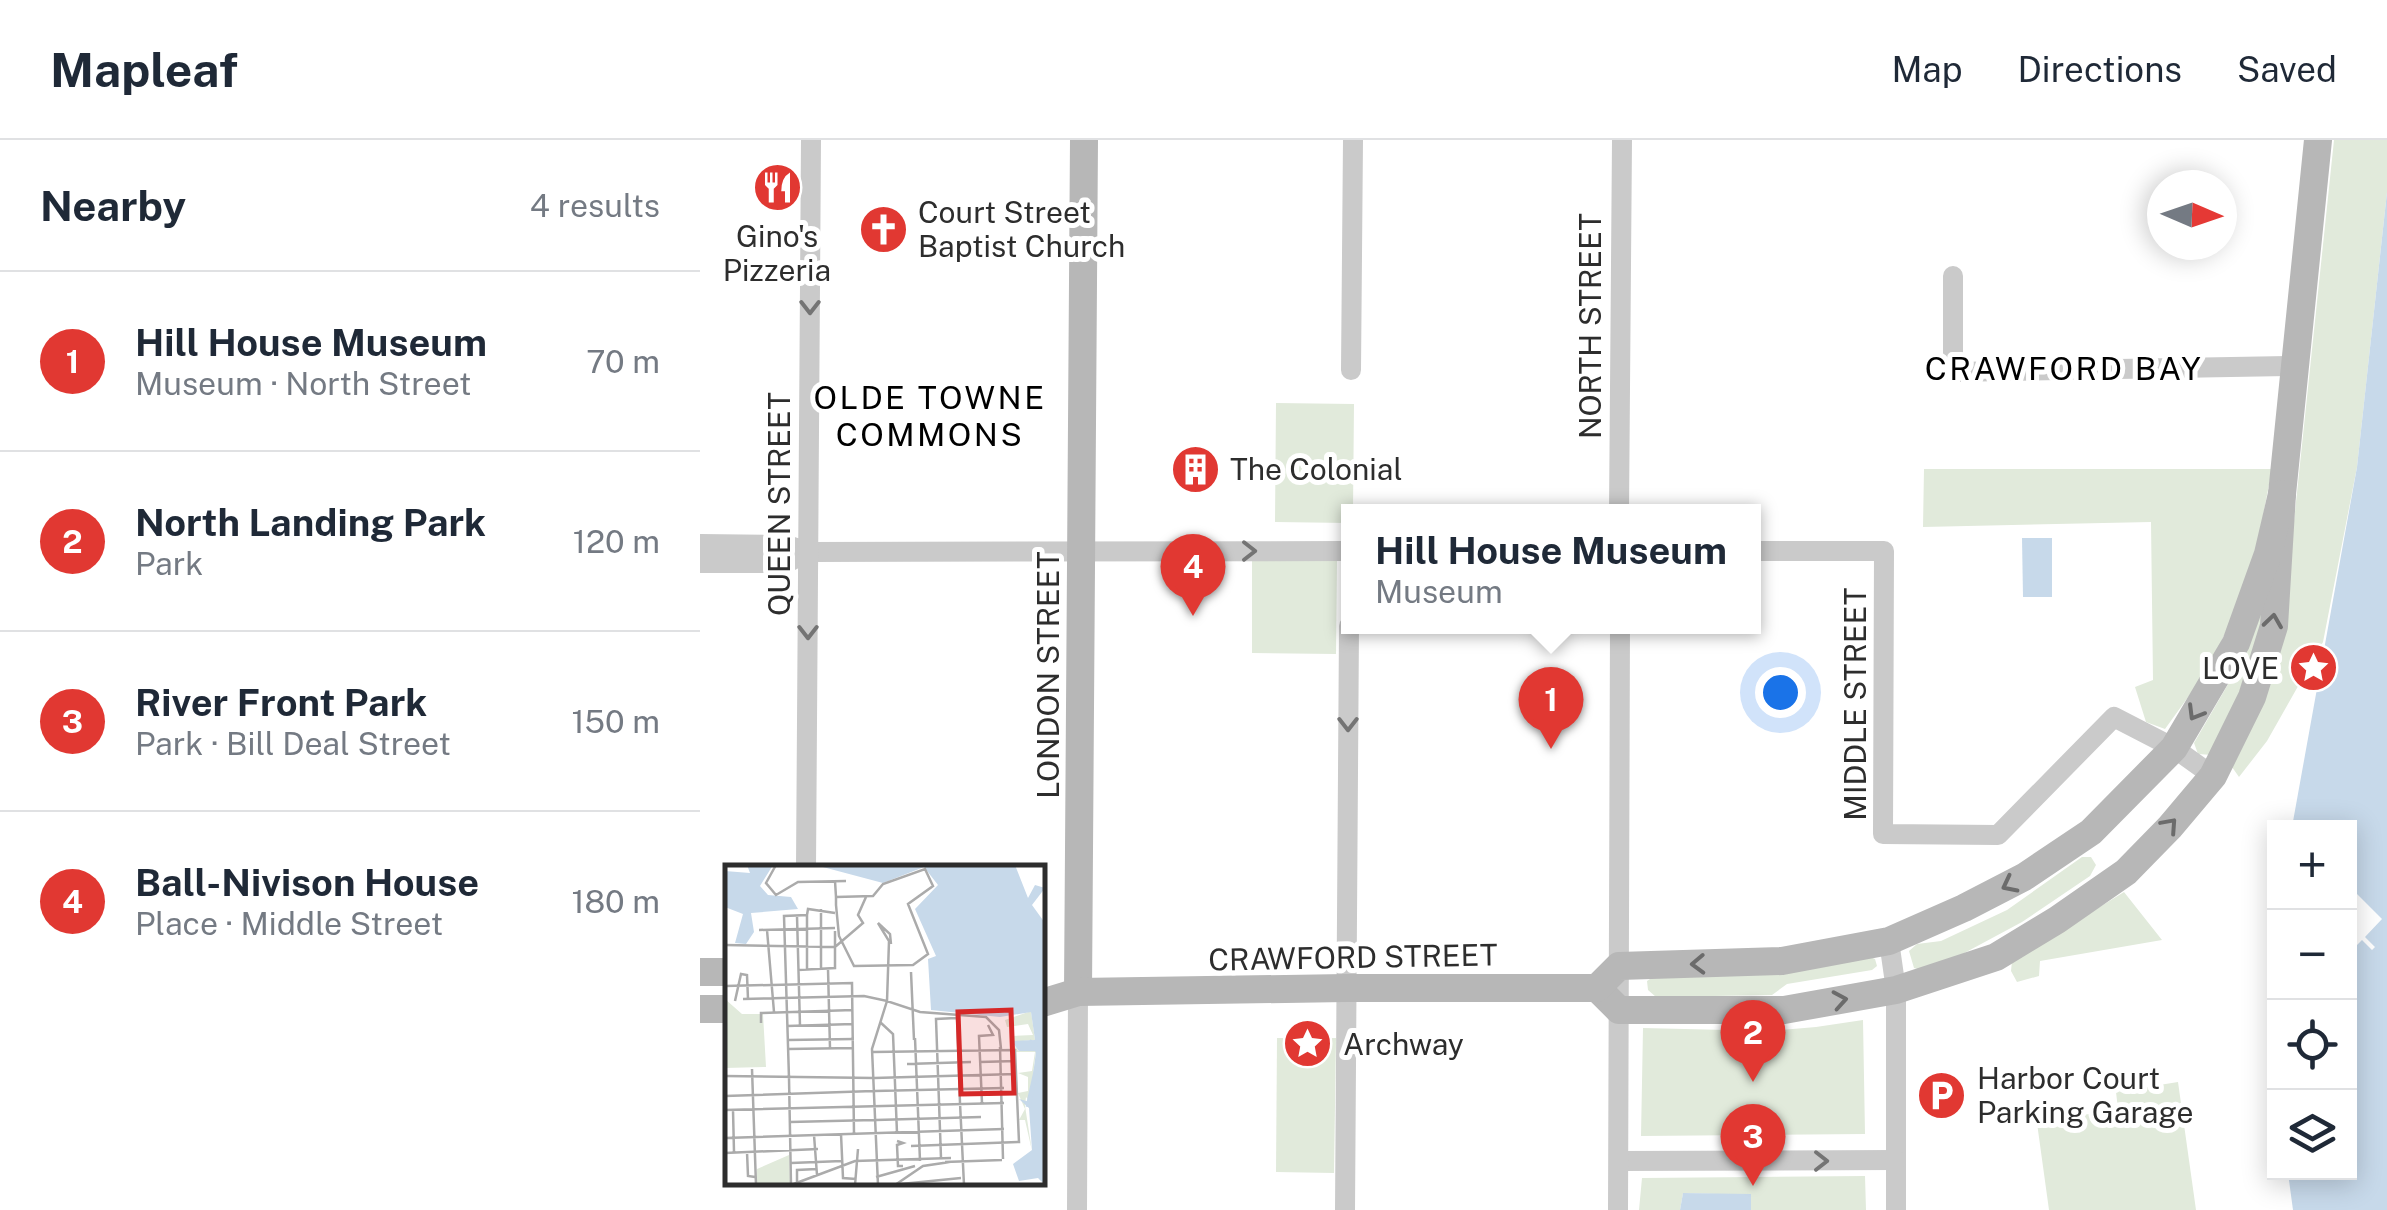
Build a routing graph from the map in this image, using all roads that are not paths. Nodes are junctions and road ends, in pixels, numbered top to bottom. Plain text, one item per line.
1 (811, 140) edge
2 (1084, 140) edge
3 (1353, 140) edge
4 (1622, 140) edge
5 (2318, 140) edge
6 (1952, 276) dead end
7 (2295, 366) junction
8 (1351, 370) dead end
9 (2282, 494) junction
10 (1619, 504) edge
11 (700, 544) edge
12 (1761, 550) edge
13 (1341, 551) edge
14 (808, 552) junction
15 (1081, 552) junction
16 (700, 563) edge
17 (1349, 634) edge
18 (1620, 634) edge
19 (2174, 748) junction
20 (2213, 776) junction
21 (806, 865) edge
22 (1889, 942) junction
23 (1619, 966) junction
24 (1045, 980) edge
25 (1346, 988) junction
26 (1598, 988) junction
27 (1896, 990) junction
28 (1078, 992) junction
29 (1045, 1002) edge
30 (1619, 1010) junction
31 (1896, 1160) junction
32 (1619, 1161) junction
33 (1077, 1210) edge
34 (1344, 1210) edge
35 (1618, 1210) edge
36 (1896, 1210) edge

1 -> 14 street, QUEEN STREET
2 - 15 main road, LONDON STREET
3 - 8 street
4 - 10 street, NORTH STREET
5 - 7 main road
6 - 7 street
7 - 9 main road
9 -> 19 main road
20 -> 9 main road
11 - 14 street
12 - 19 street, MIDDLE STREET
15 -> 13 street
14 - 15 street
14 - 16 street
14 -> 21 street, QUEEN STREET
15 - 28 main road, LONDON STREET
17 -> 25 street
18 - 23 street
19 - 20 street, MIDDLE STREET
19 -> 22 main road
27 -> 20 main road
22 -> 23 main road
22 - 27 street
23 - 26 main road
23 - 30 street
24 - 28 main road, CRAWFORD STREET
25 - 26 main road, CRAWFORD STREET
25 - 28 main road, CRAWFORD STREET
25 - 34 street
26 - 30 main road
30 -> 27 main road
27 - 31 street
28 - 29 main road, CRAWFORD STREET
28 - 33 street, LONDON STREET
30 - 32 street
32 -> 31 street
31 - 36 street
32 - 35 street

